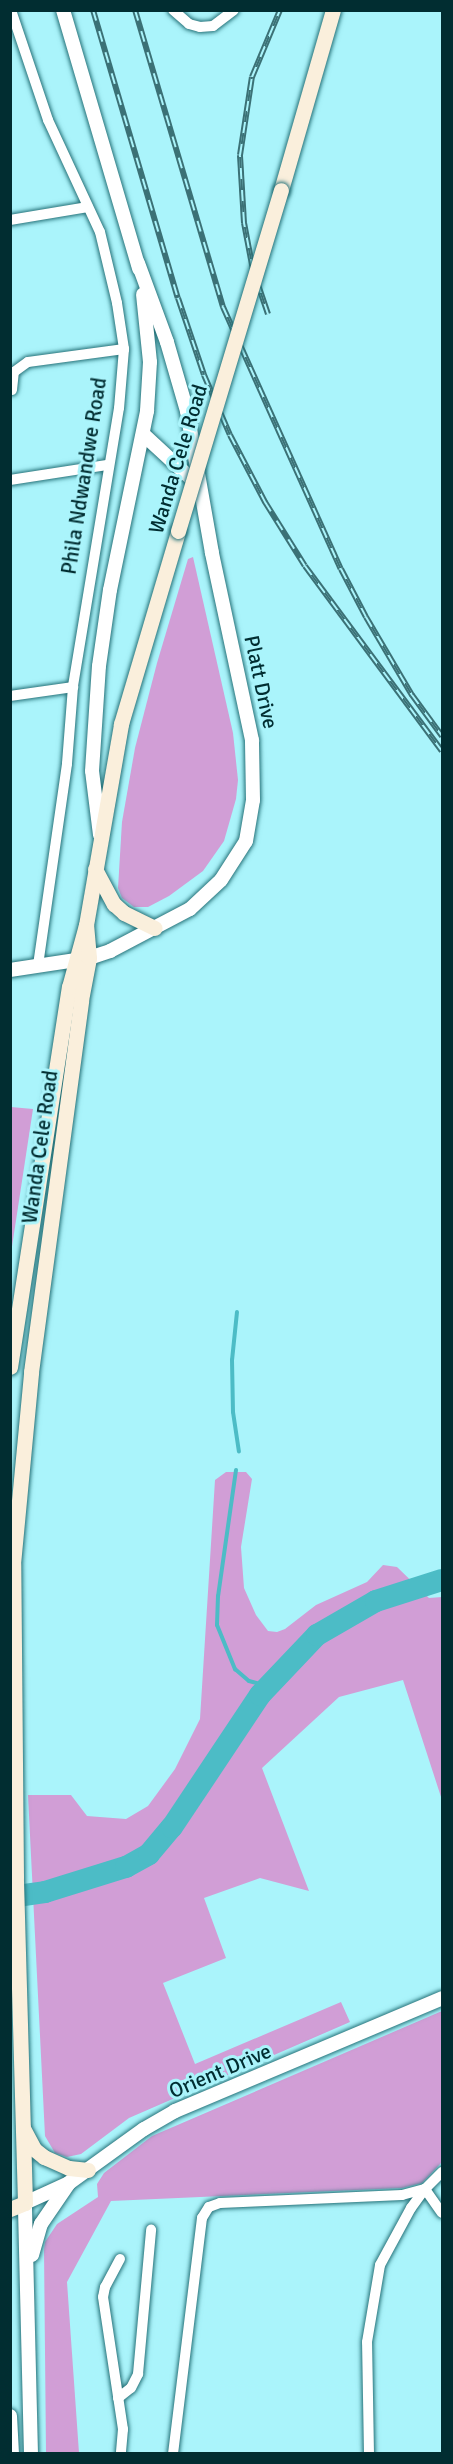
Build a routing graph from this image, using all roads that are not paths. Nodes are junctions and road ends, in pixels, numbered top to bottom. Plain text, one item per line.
1 (11, 10) edge
2 (63, 10) edge
3 (173, 10) edge
4 (234, 10) edge
5 (333, 10) edge
6 (88, 207) junction
7 (10, 220) edge
8 (138, 263) junction
9 (124, 349) junction
10 (12, 390) dead end
11 (144, 435) junction
12 (107, 465) junction
13 (10, 480) edge
14 (200, 488) junction
15 (73, 687) junction
16 (10, 696) edge
17 (100, 835) junction
18 (95, 869) junction
19 (155, 928) junction
20 (82, 959) junction
21 (38, 965) junction
22 (10, 970) edge
23 (10, 1367) edge
24 (442, 1998) edge
25 (21, 2123) junction
26 (88, 2170) junction
27 (442, 2172) edge
28 (69, 2183) junction
29 (425, 2189) junction
30 (18, 2206) edge
31 (442, 2213) edge
32 (151, 2230) dead end
33 (120, 2259) dead end
34 (28, 2271) junction
35 (118, 2398) junction
36 (10, 2416) edge
37 (12, 2454) edge
38 (31, 2454) edge
39 (121, 2454) edge
40 (173, 2454) edge
41 (369, 2454) edge

1 - 6 street, Phila Ndwandwe Road
2 - 8 street, Phila Ndwandwe Road
3 - 4 street
5 - 17 main road, Wanda Cele Road, bridge
6 - 7 street
6 - 9 street, Phila Ndwandwe Road
8 - 11 street, Phila Ndwandwe Road
8 - 14 street, Platt Drive
9 - 10 street
9 - 12 street, Phila Ndwandwe Road
11 - 14 street
11 - 17 street, Phila Ndwandwe Road
12 - 13 street
12 - 15 street, Phila Ndwandwe Road
14 - 19 street, Platt Drive
15 - 16 street
15 - 21 street, Phila Ndwandwe Road
17 - 18 main road, Wanda Cele Road
18 - 19 main road
18 - 20 main road, Wanda Cele Road
19 - 20 street, Platt Drive
20 - 21 street, Platt Drive
20 - 23 main road, Wanda Cele Road
20 - 25 main road, Wanda Cele Road
21 - 22 street, Platt Drive
24 - 26 street, Orient Drive
25 - 26 main road
25 - 30 main road, Wanda Cele Road
26 - 28 street, Orient Drive
27 - 29 street
28 - 30 street, Orient Drive
28 - 34 street
29 - 31 street
29 - 40 street
29 - 41 street
30 - 34 street, Wanda Cele Road
32 - 35 street
33 - 35 street
34 - 38 street, Wanda Cele Road
35 - 39 street
36 - 37 street

